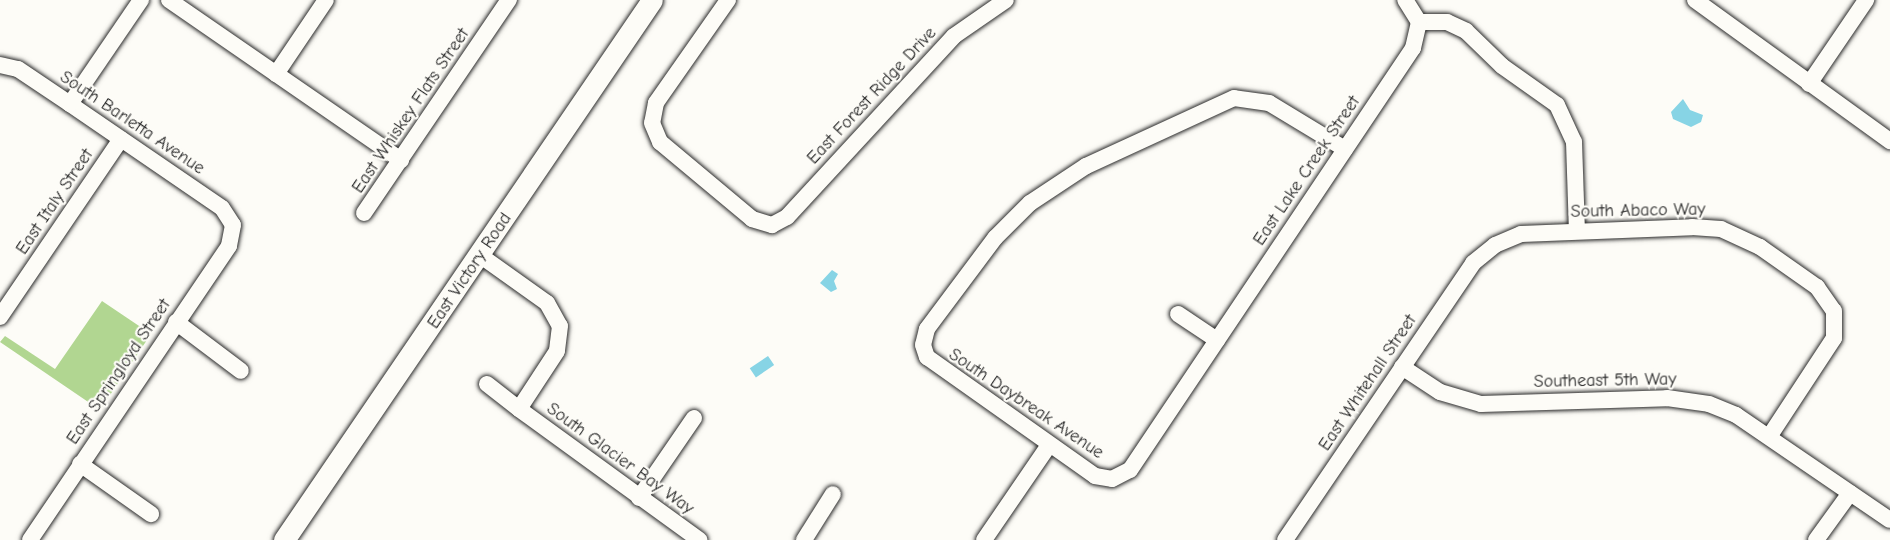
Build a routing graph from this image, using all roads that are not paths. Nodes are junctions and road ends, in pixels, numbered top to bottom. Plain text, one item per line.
1 (141, 0) edge
2 (169, 0) edge
3 (326, 0) edge
4 (509, 0) edge
5 (652, 0) edge
6 (728, 0) edge
7 (1006, 0) edge
8 (1405, 0) edge
9 (1695, 0) edge
10 (1866, 0) edge
11 (1419, 22) junction
12 (0, 65) edge
13 (276, 74) junction
14 (1809, 84) junction
15 (70, 104) junction
16 (121, 140) junction
17 (1890, 141) edge
18 (1345, 149) junction
19 (401, 160) junction
20 (364, 213) dead end
21 (234, 225) joint
22 (1577, 231) junction
23 (1486, 251) joint
24 (481, 256) junction
25 (1178, 314) dead end
26 (0, 317) edge
27 (176, 322) junction
28 (1217, 340) junction
29 (1402, 367) junction
30 (242, 371) dead end
31 (487, 384) dead end
32 (519, 410) junction
33 (694, 418) dead end
34 (1769, 437) junction
35 (1049, 445) junction
36 (80, 464) junction
37 (1112, 479) joint
38 (1850, 493) junction
39 (833, 495) dead end
40 (639, 498) junction
41 (151, 514) dead end
42 (1890, 520) edge
43 (30, 540) edge
44 (284, 540) edge
45 (699, 540) edge
46 (804, 540) edge
47 (984, 540) edge
48 (1285, 540) edge
49 (1816, 540) edge

1 - 15 street
2 - 13 street
3 - 13 street
4 - 19 street, East Whiskey Flats Street
5 - 24 main road, East Victory Road
6 - 7 street, East Forest Ridge Drive
8 - 11 street
9 - 14 street
10 - 14 street
11 - 18 street, East Lake Creek Street
11 - 22 street
12 - 15 street, South Barletta Avenue
13 - 19 street
14 - 17 street
15 - 16 street, South Barletta Avenue
16 - 21 street, South Barletta Avenue
16 - 26 street, East Italy Street
18 - 28 street, East Lake Creek Street
18 - 35 street, South Daybreak Avenue
19 - 20 street, East Whiskey Flats Street
21 - 27 street, East Springloyd Street
22 - 23 street, South Abaco Way
22 - 34 street, South Abaco Way
23 - 29 street, East Whitehall Street
24 - 32 street, South Glacier Bay Way
24 - 44 main road, East Victory Road
25 - 28 street
27 - 30 street
27 - 36 street, East Springloyd Street
28 - 37 street, East Lake Creek Street
29 - 34 street, Southeast 5th Way
29 - 48 street, East Whitehall Street
31 - 32 street, South Glacier Bay Way
32 - 40 street, South Glacier Bay Way
33 - 40 street
34 - 38 street, Southeast 5th Way
35 - 37 street, South Daybreak Avenue
35 - 47 street
36 - 41 street
36 - 43 street, East Springloyd Street
38 - 42 street, Southeast 5th Way
38 - 49 street
39 - 46 street
40 - 45 street, South Glacier Bay Way

